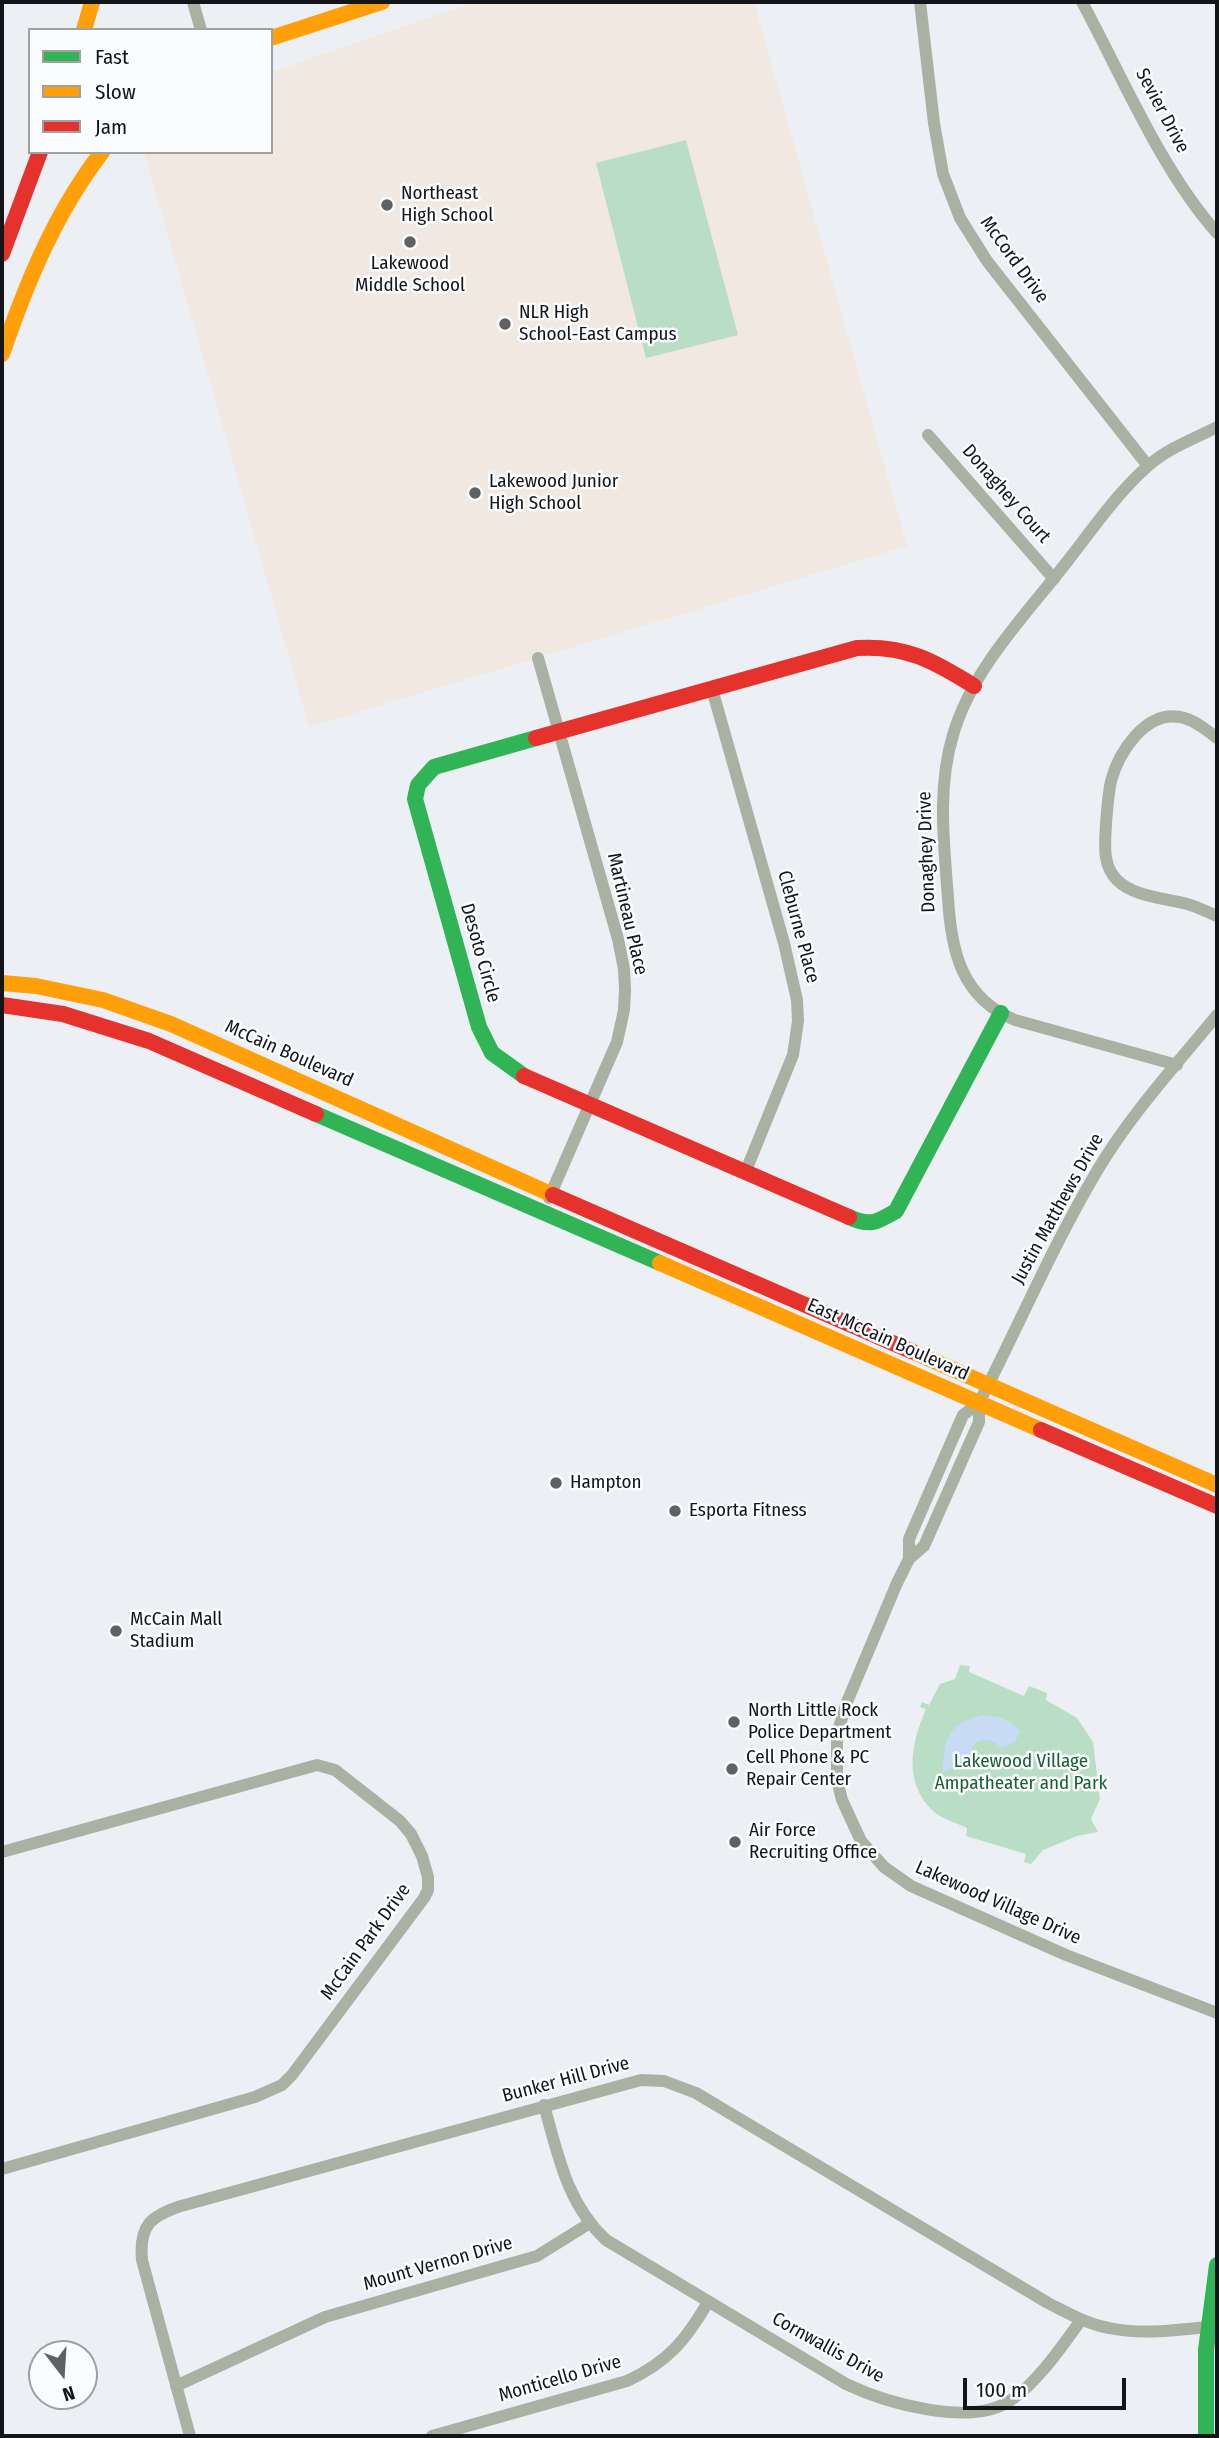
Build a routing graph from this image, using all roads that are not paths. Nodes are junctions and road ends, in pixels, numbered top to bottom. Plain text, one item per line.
1 (92, 2) edge
2 (193, 2) edge
3 (383, 2) edge
4 (920, 2) edge
5 (1082, 2) edge
6 (84, 28) edge
7 (200, 28) edge
8 (273, 37) edge
9 (39, 154) edge
10 (100, 154) edge
11 (1217, 233) edge
12 (2, 254) edge
13 (2, 354) edge
14 (1217, 427) edge
15 (928, 435) dead end
16 (1148, 466) junction
17 (1054, 579) junction
18 (538, 658) dead end
19 (974, 686) junction
20 (712, 689) junction
21 (559, 732) junction
22 (1217, 737) edge
23 (1217, 916) edge
24 (2, 983) edge
25 (2, 1005) edge
26 (1001, 1013) junction
27 (1217, 1015) edge
28 (1177, 1065) junction
29 (590, 1105) junction
30 (745, 1173) junction
31 (550, 1194) junction
32 (542, 1212) junction
33 (988, 1386) junction
34 (979, 1403) junction
35 (1217, 1485) edge
36 (1175, 1488) junction
37 (1217, 1506) edge
38 (1217, 1519) edge
39 (2, 1852) edge
40 (1217, 2013) edge
41 (544, 2105) junction
42 (2, 2169) edge
43 (590, 2223) junction
44 (1217, 2265) edge
45 (708, 2302) junction
46 (1081, 2320) junction
47 (1208, 2327) junction
48 (176, 2386) junction
49 (190, 2436) edge
50 (432, 2436) edge
51 (1206, 2436) edge

1 - 6 main road
2 - 7 street
3 - 8 main road
4 - 16 street, McCord Drive
5 - 11 street, Sevier Drive
9 - 12 main road
10 - 13 main road
14 - 16 street, Donaghey Drive
15 - 17 street, Donaghey Court
16 - 17 street, Donaghey Drive
17 - 19 street, Donaghey Drive
18 - 21 street, Martineau Place
19 - 20 main road, Desoto Circle
19 - 26 street, Donaghey Drive
20 - 21 main road, Desoto Circle
20 - 30 street, Cleburne Place
21 - 29 street, Martineau Place
21 - 29 main road, Desoto Circle
22 - 23 street
24 - 31 main road, McCain Boulevard
25 - 32 main road
26 - 28 street, Donaghey Drive
26 - 30 main road, Desoto Circle
27 - 28 street, Justin Matthews Drive
28 - 33 street, Justin Matthews Drive
29 - 30 main road, Desoto Circle
29 - 31 street, Martineau Place
31 - 32 street, Martineau Place
31 - 33 main road, East McCain Boulevard
32 - 34 main road, East McCain Boulevard
33 - 34 street, Justin Matthews Drive
33 - 35 main road, East McCain Boulevard
34 - 36 main road, East McCain Boulevard
34 - 40 street, Lakewood Village Drive
36 - 37 main road, East McCain Boulevard
36 - 38 main road
39 - 42 street, McCain Park Drive
41 - 43 street
41 - 46 street, Bunker Hill Drive
41 - 48 street, Bunker Hill Drive
43 - 45 street, Cornwallis Drive
43 - 48 street, Mount Vernon Drive
44 - 47 main road
45 - 46 street, Cornwallis Drive
45 - 50 street, Monticello Drive
46 - 47 street, Bunker Hill Drive
47 - 51 main road
48 - 49 street, Bunker Hill Drive

